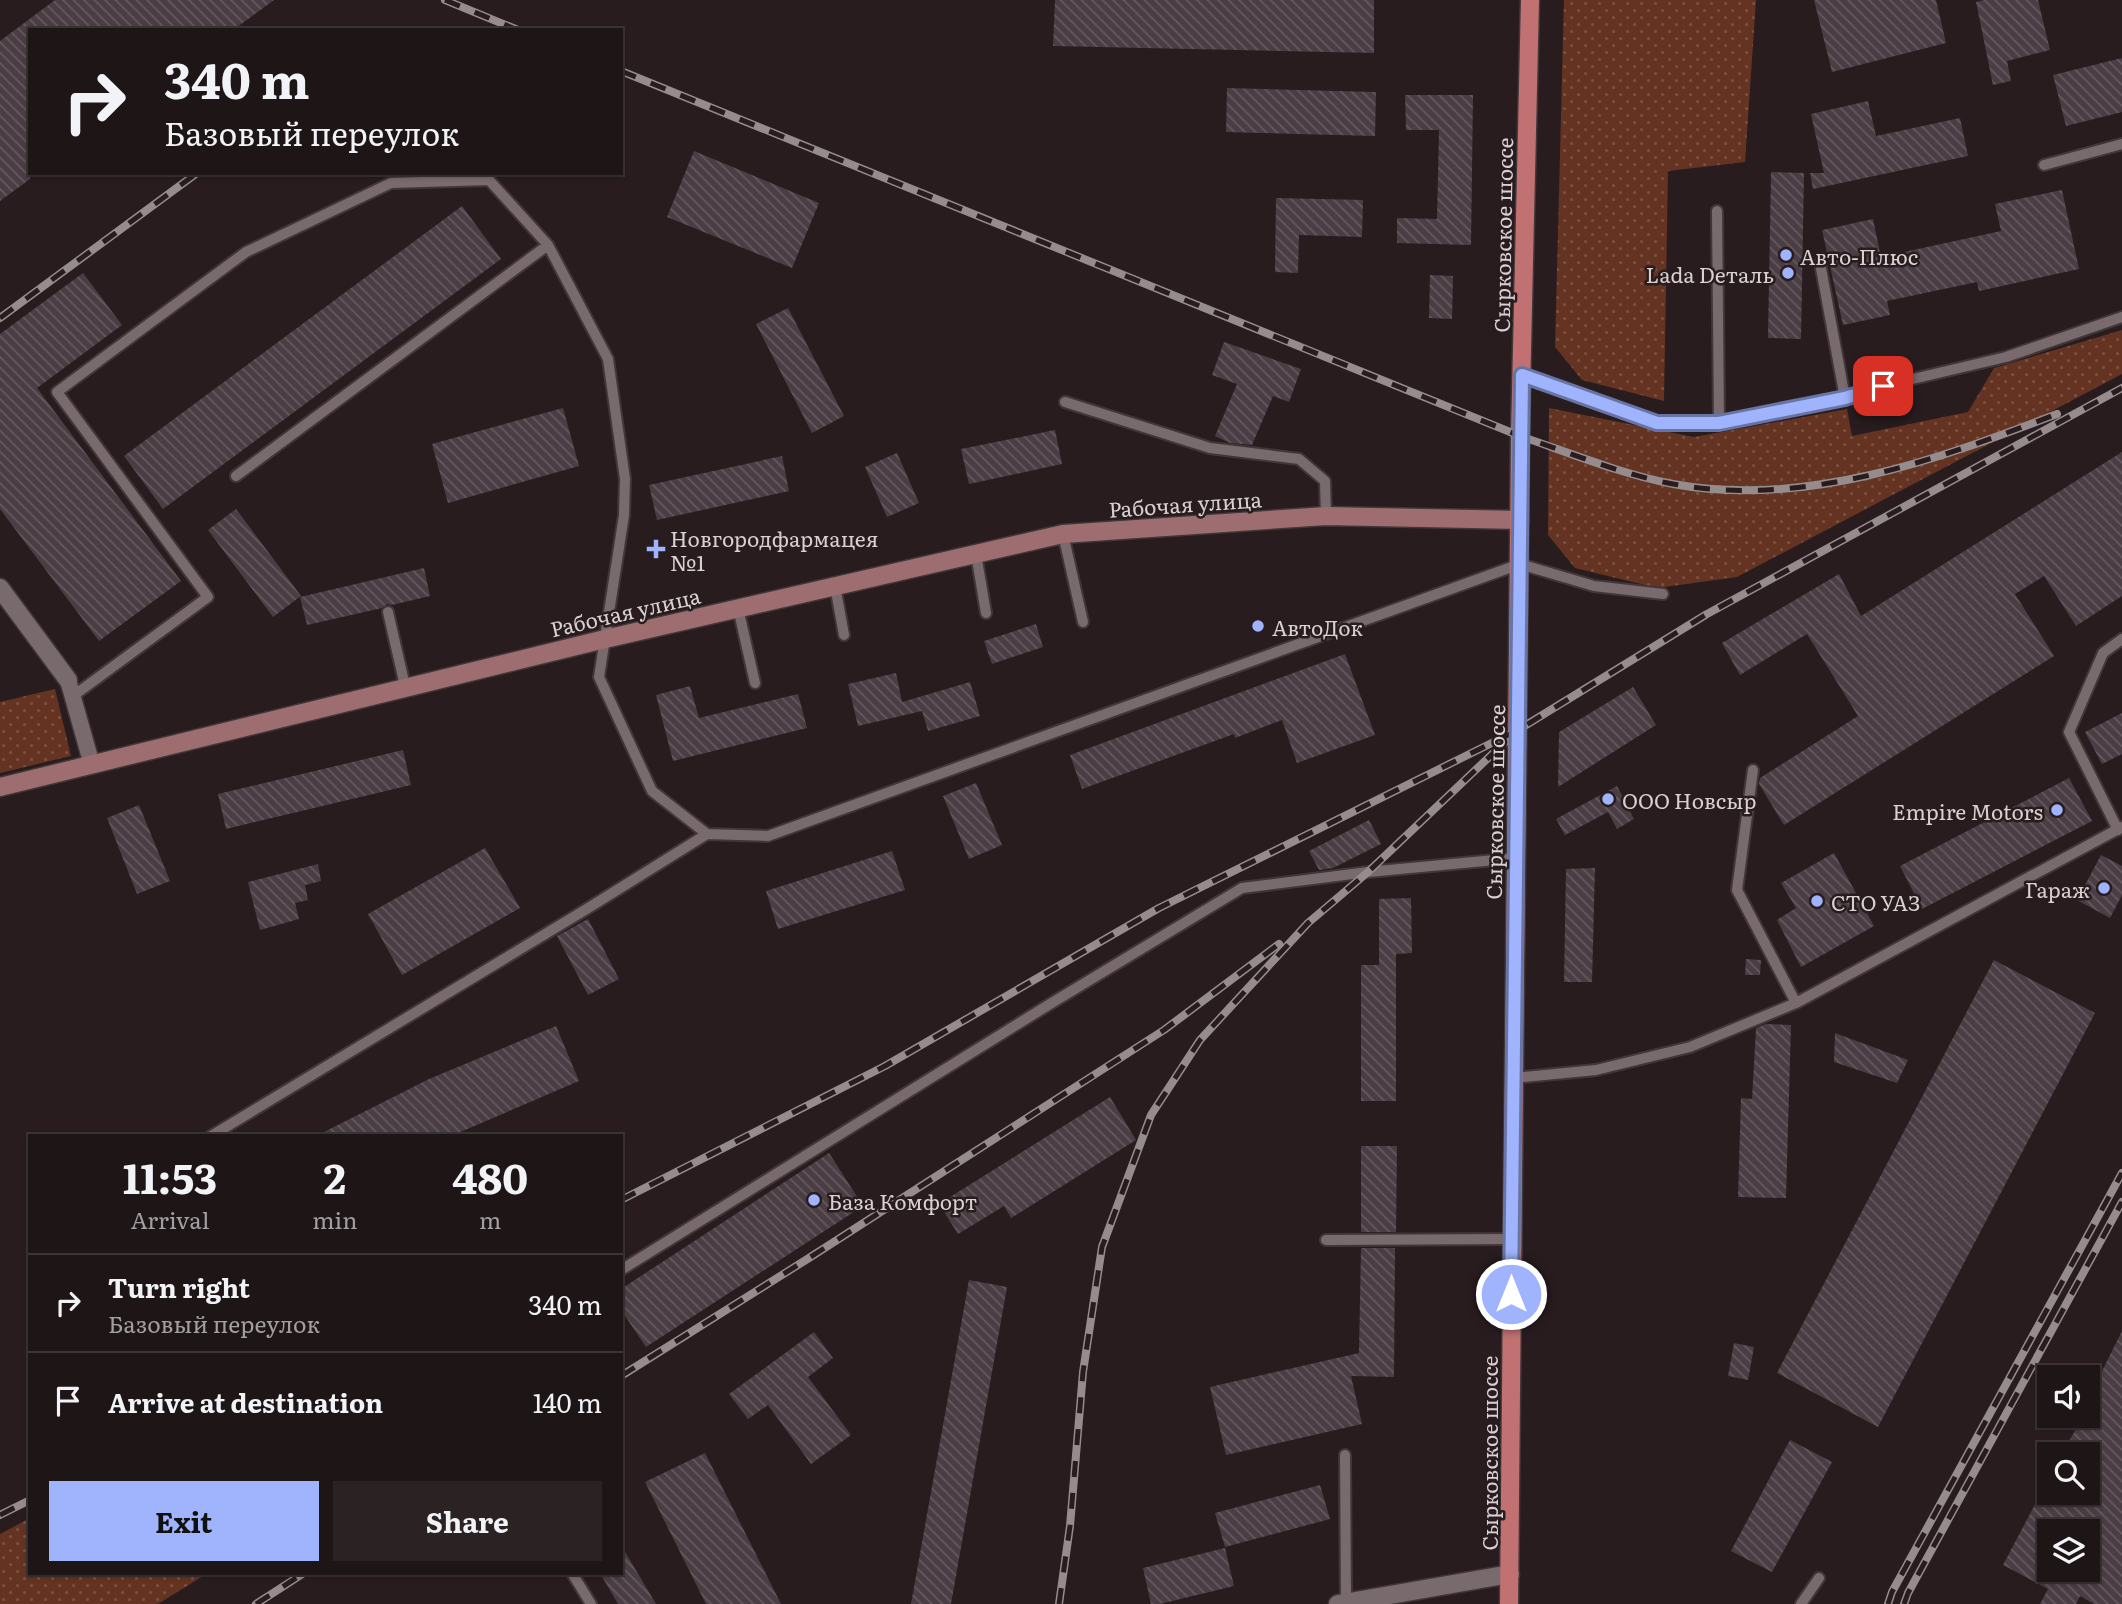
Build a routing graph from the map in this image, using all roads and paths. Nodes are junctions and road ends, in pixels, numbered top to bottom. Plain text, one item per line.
1 (1530, 0) edge
2 (2122, 144) edge
3 (2044, 165) dead end
4 (1717, 211) dead end
5 (548, 244) junction
6 (1820, 263) dead end
7 (2122, 317) edge
8 (1522, 375) junction
9 (1845, 398) junction
10 (1065, 402) dead end
11 (1719, 423) junction
12 (236, 476) dead end
13 (1326, 516) junction
14 (1520, 520) junction
15 (1063, 534) junction
16 (976, 554) junction
17 (1520, 564) junction
18 (835, 586) junction
19 (0, 588) edge
20 (1663, 594) dead end
21 (738, 608) junction
22 (388, 612) dead end
23 (986, 613) dead end
24 (1083, 622) dead end
25 (844, 635) dead end
26 (605, 639) junction
27 (2122, 639) edge
28 (755, 683) dead end
29 (405, 687) junction
30 (70, 688) junction
31 (92, 765) junction
32 (1753, 770) dead end
33 (0, 788) edge
34 (2120, 829) edge
35 (707, 834) junction
36 (1516, 858) junction
37 (1796, 1003) junction
38 (1514, 1077) junction
39 (214, 1134) edge
40 (1511, 1238) junction
41 (1326, 1240) dead end
42 (623, 1269) edge
43 (1345, 1455) dead end
44 (1510, 1574) junction
45 (573, 1575) edge
46 (1819, 1578) dead end
47 (592, 1604) edge
48 (1342, 1604) edge
49 (1509, 1604) edge
50 (1801, 1604) edge

1 - 8 main road, Сырковское шоссе
2 - 3 lane
4 - 11 lane
5 - 12 lane
5 - 26 lane
5 - 30 lane
6 - 9 lane
7 - 9 lane
8 - 11 lane
8 - 14 main road, Сырковское шоссе
9 - 11 lane
10 - 13 lane
13 - 14 main road, Рабочая улица
13 - 15 main road, Рабочая улица
14 - 17 main road, Сырковское шоссе
15 - 16 main road, Рабочая улица
15 - 24 lane
16 - 18 main road, Рабочая улица
16 - 23 lane
17 - 20 lane
17 - 35 lane
17 - 36 main road, Сырковское шоссе
18 - 21 main road, Рабочая улица
18 - 25 lane
19 - 30 street
21 - 26 main road, Рабочая улица
21 - 28 lane
22 - 29 lane
26 - 29 main road, Рабочая улица
26 - 35 lane
27 - 34 lane
29 - 31 main road, Рабочая улица
30 - 31 street
31 - 33 main road, Рабочая улица
32 - 37 lane
34 - 37 lane
35 - 39 lane
36 - 38 main road, Сырковское шоссе
36 - 42 lane
37 - 38 lane
38 - 40 main road, Сырковское шоссе
40 - 41 lane
40 - 44 main road, Сырковское шоссе
43 - 48 lane
44 - 48 street
44 - 49 main road, Сырковское шоссе
45 - 47 lane
46 - 50 lane

